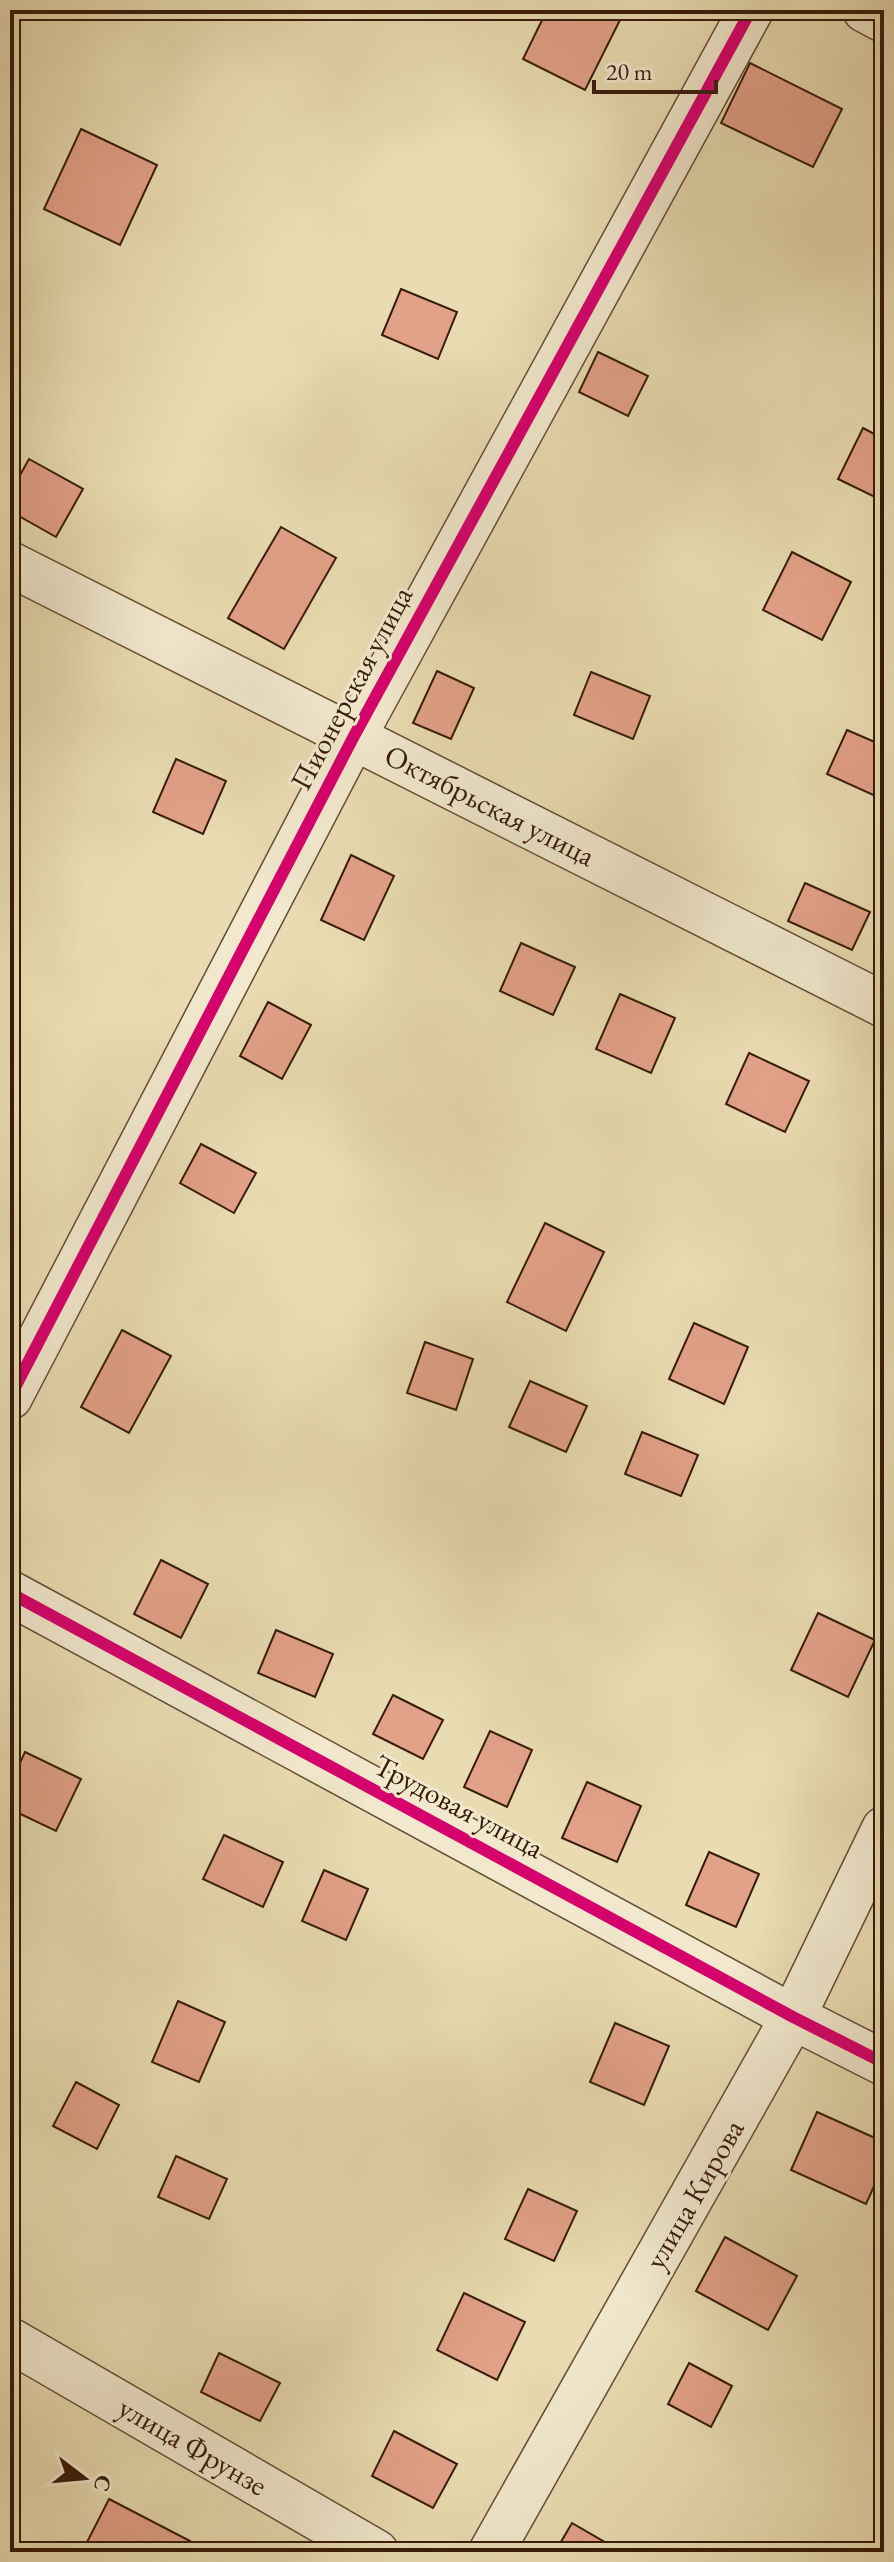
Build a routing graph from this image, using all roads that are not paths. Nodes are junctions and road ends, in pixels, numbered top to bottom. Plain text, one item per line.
1 (751, 10) edge
2 (865, 10) edge
3 (884, 20) edge
4 (10, 564) edge
5 (354, 736) junction
6 (884, 1005) edge
7 (10, 1397) edge
8 (10, 1593) edge
9 (884, 1829) edge
10 (793, 2017) junction
11 (884, 2063) edge
12 (10, 2340) edge
13 (376, 2552) edge
14 (491, 2552) edge

1 - 5 street, Пионерская улица
2 - 3 street
4 - 5 street, Октябрьская улица
5 - 6 street, Октябрьская улица
5 - 7 street, Пионерская улица
8 - 10 street, Трудовая улица
9 - 10 street, улица Кирова
10 - 11 street, Трудовая улица
10 - 14 street, улица Кирова
12 - 13 street, улица Фрунзе

